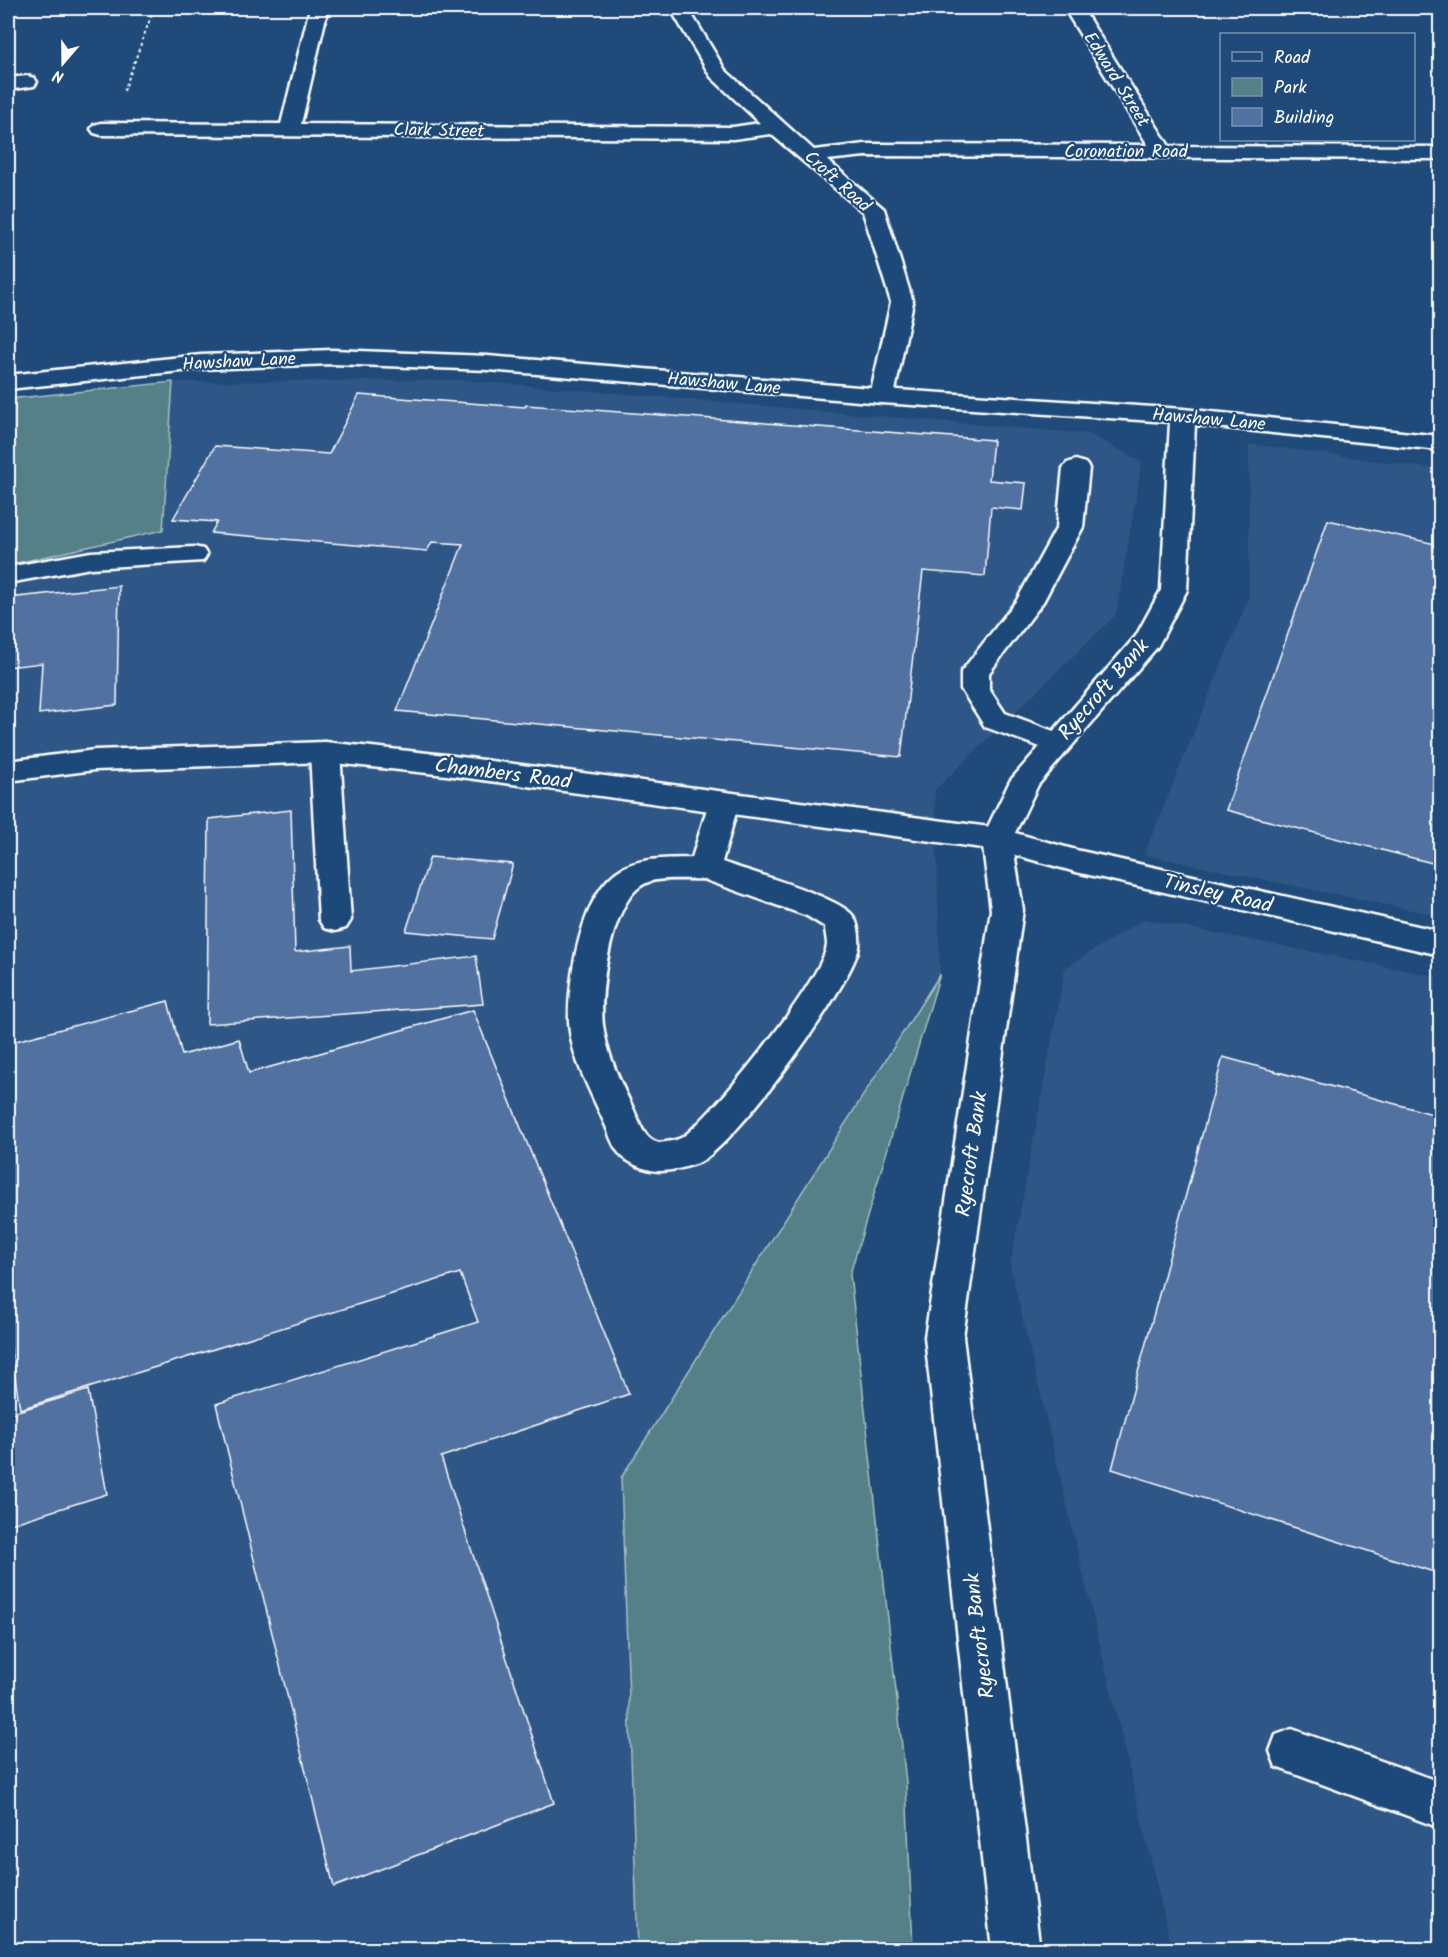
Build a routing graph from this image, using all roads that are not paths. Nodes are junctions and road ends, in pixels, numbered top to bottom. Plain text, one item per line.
1 (319, 8) edge
2 (679, 8) edge
3 (1073, 8) edge
4 (27, 82) dead end
5 (8, 84) edge
6 (775, 127) junction
7 (290, 128) junction
8 (106, 129) road end
9 (1162, 151) junction
10 (1440, 153) edge
11 (811, 156) junction
12 (8, 382) edge
13 (882, 396) junction
14 (1183, 416) junction
15 (1440, 442) edge
16 (1076, 468) dead end
17 (194, 555) dead end
18 (8, 575) edge
19 (1057, 743) junction
20 (325, 753) junction
21 (8, 771) edge
22 (724, 802) junction
23 (997, 839) junction
24 (705, 868) junction
25 (335, 920) dead end
26 (1440, 943) edge
27 (1292, 1751) dead end
28 (1440, 1805) edge
29 (1016, 1950) edge

1 - 7 street
2 - 6 street, Croft Road
3 - 9 street, Edward Street
4 - 5 street
6 - 7 street, Clark Street
6 - 11 street, Croft Road
7 - 8 street, Clark Street
9 - 10 street, Coronation Road
9 - 11 street, Coronation Road
11 - 13 street, Croft Road
12 - 13 street, Hawshaw Lane
13 - 14 street, Hawshaw Lane
14 - 15 street, Hawshaw Lane
14 - 19 street, Ryecroft Bank
16 - 19 street
17 - 18 street
19 - 23 street, Ryecroft Bank
20 - 21 street, Chambers Road
20 - 22 street, Chambers Road
20 - 25 street
22 - 23 street, Chambers Road
22 - 24 street
23 - 26 street, Tinsley Road
23 - 29 street, Ryecroft Bank
24 - 24 street
27 - 28 street

